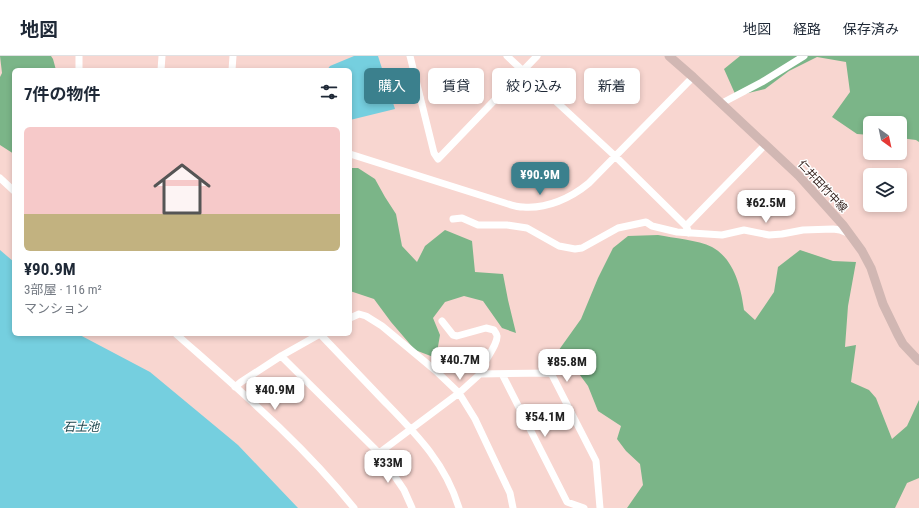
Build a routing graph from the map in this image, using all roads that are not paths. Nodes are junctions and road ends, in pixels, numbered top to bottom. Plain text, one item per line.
1 (79, 56) edge
2 (162, 56) edge
3 (233, 56) edge
4 (410, 56) edge
5 (507, 56) edge
6 (537, 56) edge
7 (669, 56) edge
8 (804, 56) edge
9 (79, 68) edge
10 (161, 68) edge
11 (232, 68) edge
12 (520, 68) edge
13 (526, 68) edge
14 (693, 77) junction
15 (492, 103) edge
16 (722, 103) junction
17 (559, 104) edge
18 (765, 145) junction
19 (352, 155) edge
20 (615, 156) junction
21 (0, 178) edge
22 (12, 189) edge
23 (453, 219) dead end
24 (688, 229) junction
25 (850, 234) junction
26 (352, 317) edge
27 (442, 321) dead end
28 (178, 336) edge
29 (316, 336) edge
30 (322, 336) edge
31 (281, 356) junction
32 (919, 361) edge
33 (480, 374) junction
34 (502, 374) junction
35 (236, 387) junction
36 (458, 393) junction
37 (411, 429) junction
38 (379, 453) junction
39 (354, 508) edge
40 (412, 508) edge
41 (459, 508) edge
42 (513, 508) edge
43 (584, 508) edge
44 (600, 508) edge

1 - 9 street
2 - 10 street
3 - 11 street
4 - 15 street
5 - 12 street
6 - 13 street
7 - 14 main road, 仁井田竹中線
8 - 16 street
14 - 16 main road, 仁井田竹中線
14 - 20 street
16 - 18 main road, 仁井田竹中線
17 - 20 street
18 - 24 street
18 - 25 main road, 仁井田竹中線
19 - 20 street
20 - 24 street
21 - 22 street
23 - 24 street
24 - 25 street
25 - 32 main road, 仁井田竹中線
26 - 36 street
27 - 33 street
28 - 35 street
29 - 31 street
30 - 37 street
31 - 35 street
31 - 38 street
33 - 34 street
33 - 36 street
34 - 43 street
34 - 44 street
35 - 39 street
36 - 37 street
36 - 42 street
37 - 38 street
37 - 41 street
38 - 40 street

